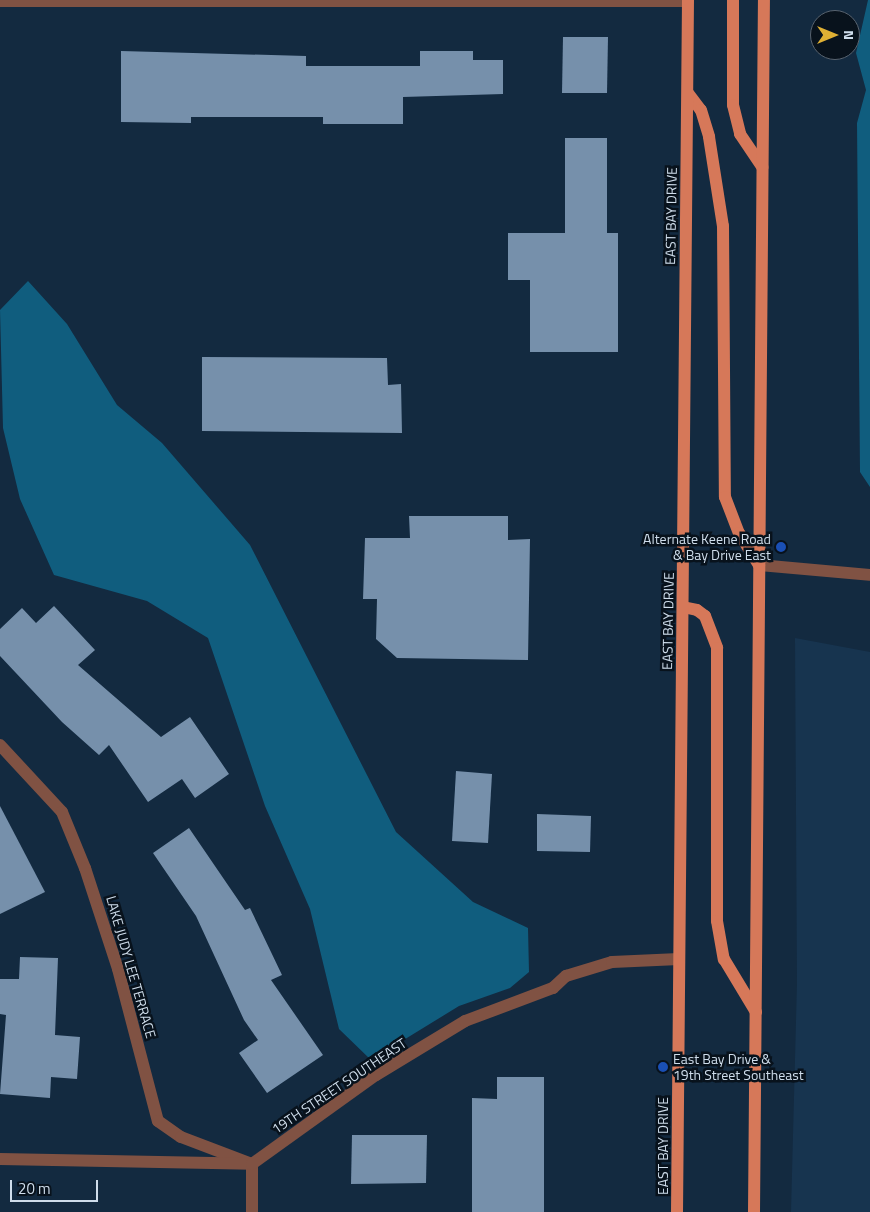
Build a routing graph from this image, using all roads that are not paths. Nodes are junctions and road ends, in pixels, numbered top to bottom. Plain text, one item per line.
1 (733, 0) edge
2 (764, 0) edge
3 (0, 1) edge
4 (688, 1) edge
5 (688, 93) junction
6 (762, 167) junction
7 (760, 565) junction
8 (870, 575) edge
9 (683, 607) junction
10 (0, 745) edge
11 (679, 960) junction
12 (756, 1012) junction
13 (0, 1159) edge
14 (252, 1164) junction
15 (252, 1212) edge
16 (677, 1212) edge
17 (754, 1212) edge

1 - 6 main road
2 - 6 main road
3 - 4 street
4 - 5 main road, EAST BAY DRIVE
5 - 7 main road
5 - 9 main road, EAST BAY DRIVE
6 - 7 main road
7 - 8 street
7 - 12 main road
9 - 11 main road, EAST BAY DRIVE
9 - 12 main road
10 - 14 street, LAKE JUDY LEE TERRACE
11 - 14 street, 19TH STREET SOUTHEAST
11 - 16 main road, EAST BAY DRIVE
12 - 17 main road
13 - 14 street
14 - 15 street

